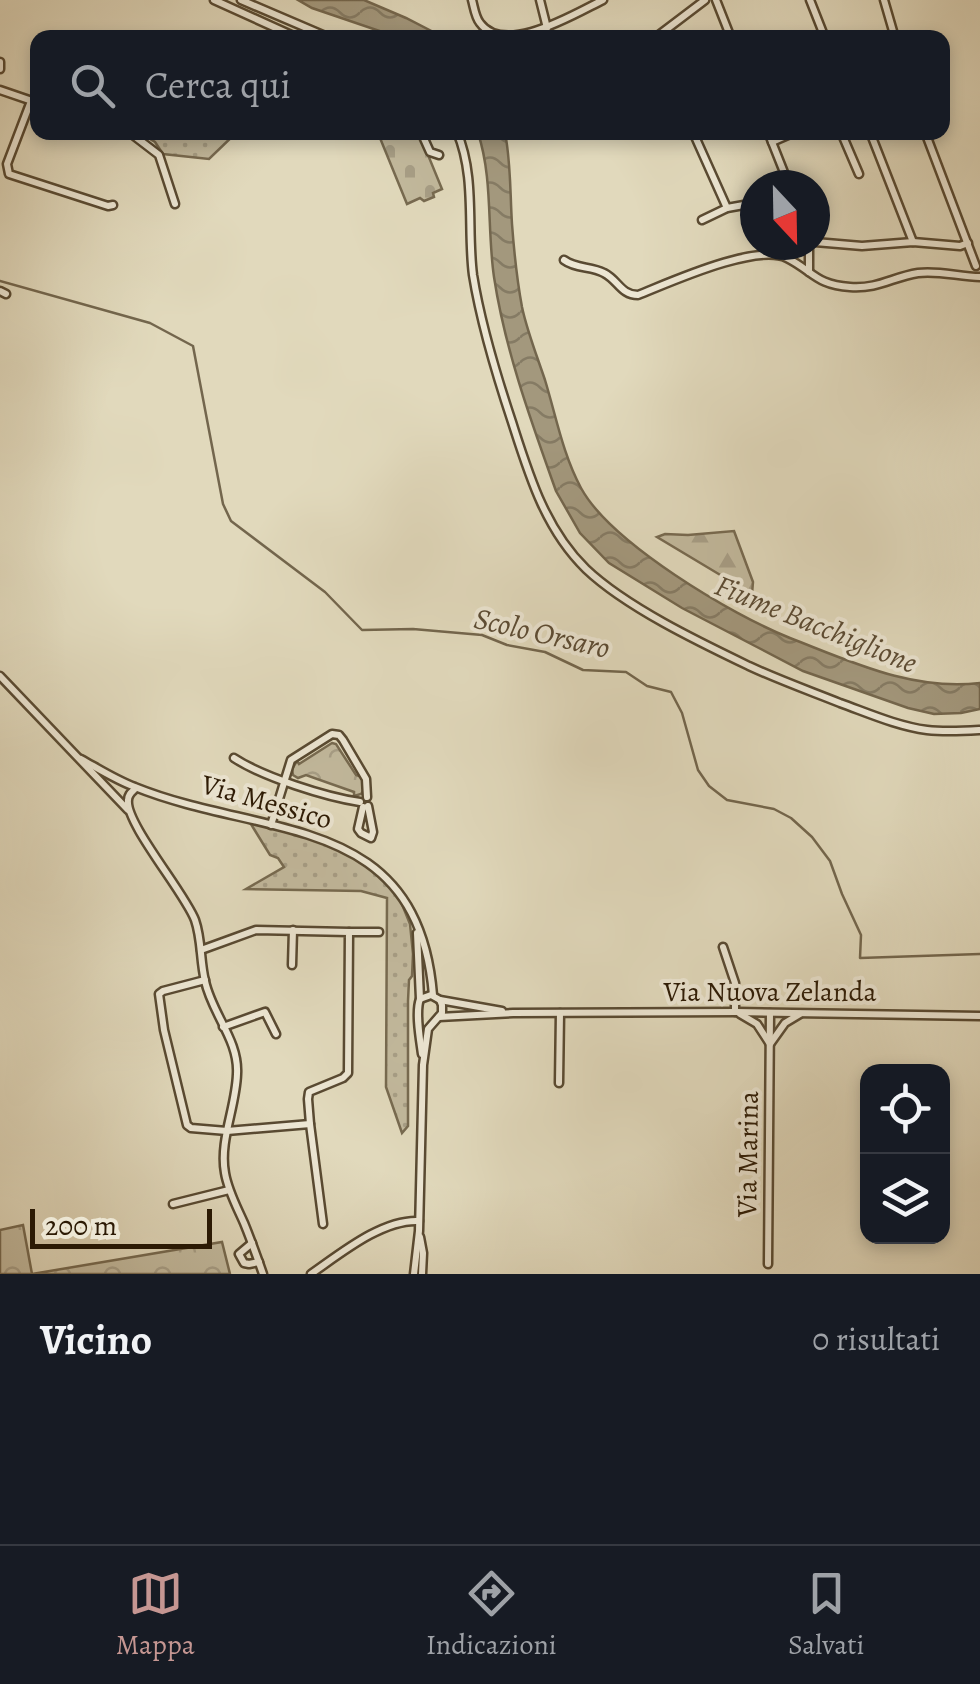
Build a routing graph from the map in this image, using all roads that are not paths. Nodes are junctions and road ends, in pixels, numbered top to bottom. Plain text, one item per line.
1 (214, 0) edge
2 (242, 0) edge
3 (472, 0) edge
4 (540, 0) edge
5 (604, 0) edge
6 (704, 0) edge
7 (716, 0) edge
8 (810, 0) edge
9 (884, 0) edge
10 (547, 28) junction
11 (280, 30) edge
12 (311, 30) edge
13 (490, 30) edge
14 (538, 30) edge
15 (665, 30) edge
16 (728, 30) edge
17 (822, 30) edge
18 (893, 30) edge
19 (0, 90) edge
20 (30, 101) edge
21 (30, 111) edge
22 (139, 140) edge
23 (425, 140) edge
24 (459, 140) edge
25 (697, 140) edge
26 (777, 140) edge
27 (845, 140) edge
28 (873, 140) edge
29 (928, 140) edge
30 (772, 142) joint
31 (439, 155) dead end
32 (783, 170) edge
33 (859, 174) dead end
34 (175, 204) dead end
35 (113, 205) dead end
36 (740, 206) edge
37 (727, 208) junction
38 (702, 220) dead end
39 (913, 242) junction
40 (968, 243) junction
41 (830, 244) edge
42 (564, 260) dead end
43 (810, 260) edge
44 (976, 266) dead end
45 (809, 273) junction
46 (980, 277) edge
47 (0, 676) edge
48 (980, 730) edge
49 (234, 758) dead end
50 (81, 759) junction
51 (284, 781) junction
52 (136, 788) junction
53 (132, 815) junction
54 (271, 824) junction
55 (415, 921) junction
56 (293, 930) junction
57 (349, 932) junction
58 (380, 932) dead end
59 (723, 947) dead end
60 (202, 950) junction
61 (292, 965) dead end
62 (205, 980) junction
63 (436, 998) junction
64 (420, 1000) junction
65 (456, 1002) junction
66 (736, 1012) junction
67 (770, 1012) junction
68 (513, 1013) junction
69 (560, 1013) junction
70 (801, 1013) junction
71 (420, 1016) junction
72 (458, 1016) junction
73 (980, 1016) edge
74 (437, 1019) junction
75 (223, 1027) junction
76 (276, 1034) dead end
77 (770, 1044) junction
78 (423, 1066) junction
79 (559, 1083) dead end
80 (310, 1124) junction
81 (227, 1131) junction
82 (229, 1190) junction
83 (173, 1204) dead end
84 (419, 1221) junction
85 (323, 1224) dead end
86 (418, 1231) junction
87 (252, 1244) junction
88 (259, 1262) junction
89 (768, 1264) dead end
90 (263, 1274) edge
91 (310, 1274) edge
92 (414, 1274) edge
93 (422, 1274) edge

1 - 11 street
2 - 12 street
3 - 13 street
4 - 10 street
5 - 10 street
6 - 15 street
7 - 16 street
8 - 17 street
9 - 18 street
10 - 14 street
19 - 20 street
21 - 35 street
22 - 34 street
23 - 31 street
24 - 48 street
25 - 37 street
26 - 30 street
27 - 33 street
28 - 39 street
29 - 40 street
30 - 32 street
36 - 37 street
37 - 38 street
39 - 40 street
39 - 41 street
40 - 44 street
42 - 45 street
43 - 45 street
45 - 46 street
47 - 50 street
49 - 51 street
50 - 52 street, Via Messico
50 - 53 street
51 - 51 street
51 - 54 street
52 - 53 street
52 - 54 street, Via Messico
53 - 60 street
54 - 55 street, Via Messico
55 - 63 street, Via Messico
55 - 64 street, Via Messico
56 - 57 street
56 - 60 street
56 - 61 street
57 - 58 street
57 - 80 street
59 - 66 street
60 - 62 street
62 - 75 street
62 - 81 street
63 - 64 street
63 - 65 street, Via Nuova Zelanda
63 - 74 street, Via Messico
64 - 71 street, Via Messico
65 - 68 street, Via Nuova Zelanda
65 - 72 street
66 - 67 street, Via Nuova Zelanda
66 - 69 street, Via Nuova Zelanda
66 - 77 street
67 - 70 street, Via Nuova Zelanda
67 - 77 street, Via Marina
68 - 69 street, Via Nuova Zelanda
68 - 72 street, Via Nuova Zelanda
69 - 79 street
70 - 73 street, Via Nuova Zelanda
70 - 77 street
71 - 74 street
71 - 78 street, Via Messico
72 - 74 street, Via Nuova Zelanda
74 - 78 street, Via Messico
75 - 76 street
75 - 81 street
77 - 89 street, Via Marina
78 - 84 street, Via Messico
80 - 81 street
80 - 85 street
81 - 82 street
82 - 83 street
82 - 87 street
84 - 86 street, Via Messico
84 - 91 street
86 - 92 street, Via Messico
86 - 93 street, Via Messico
87 - 88 street
87 - 88 street
88 - 90 street

